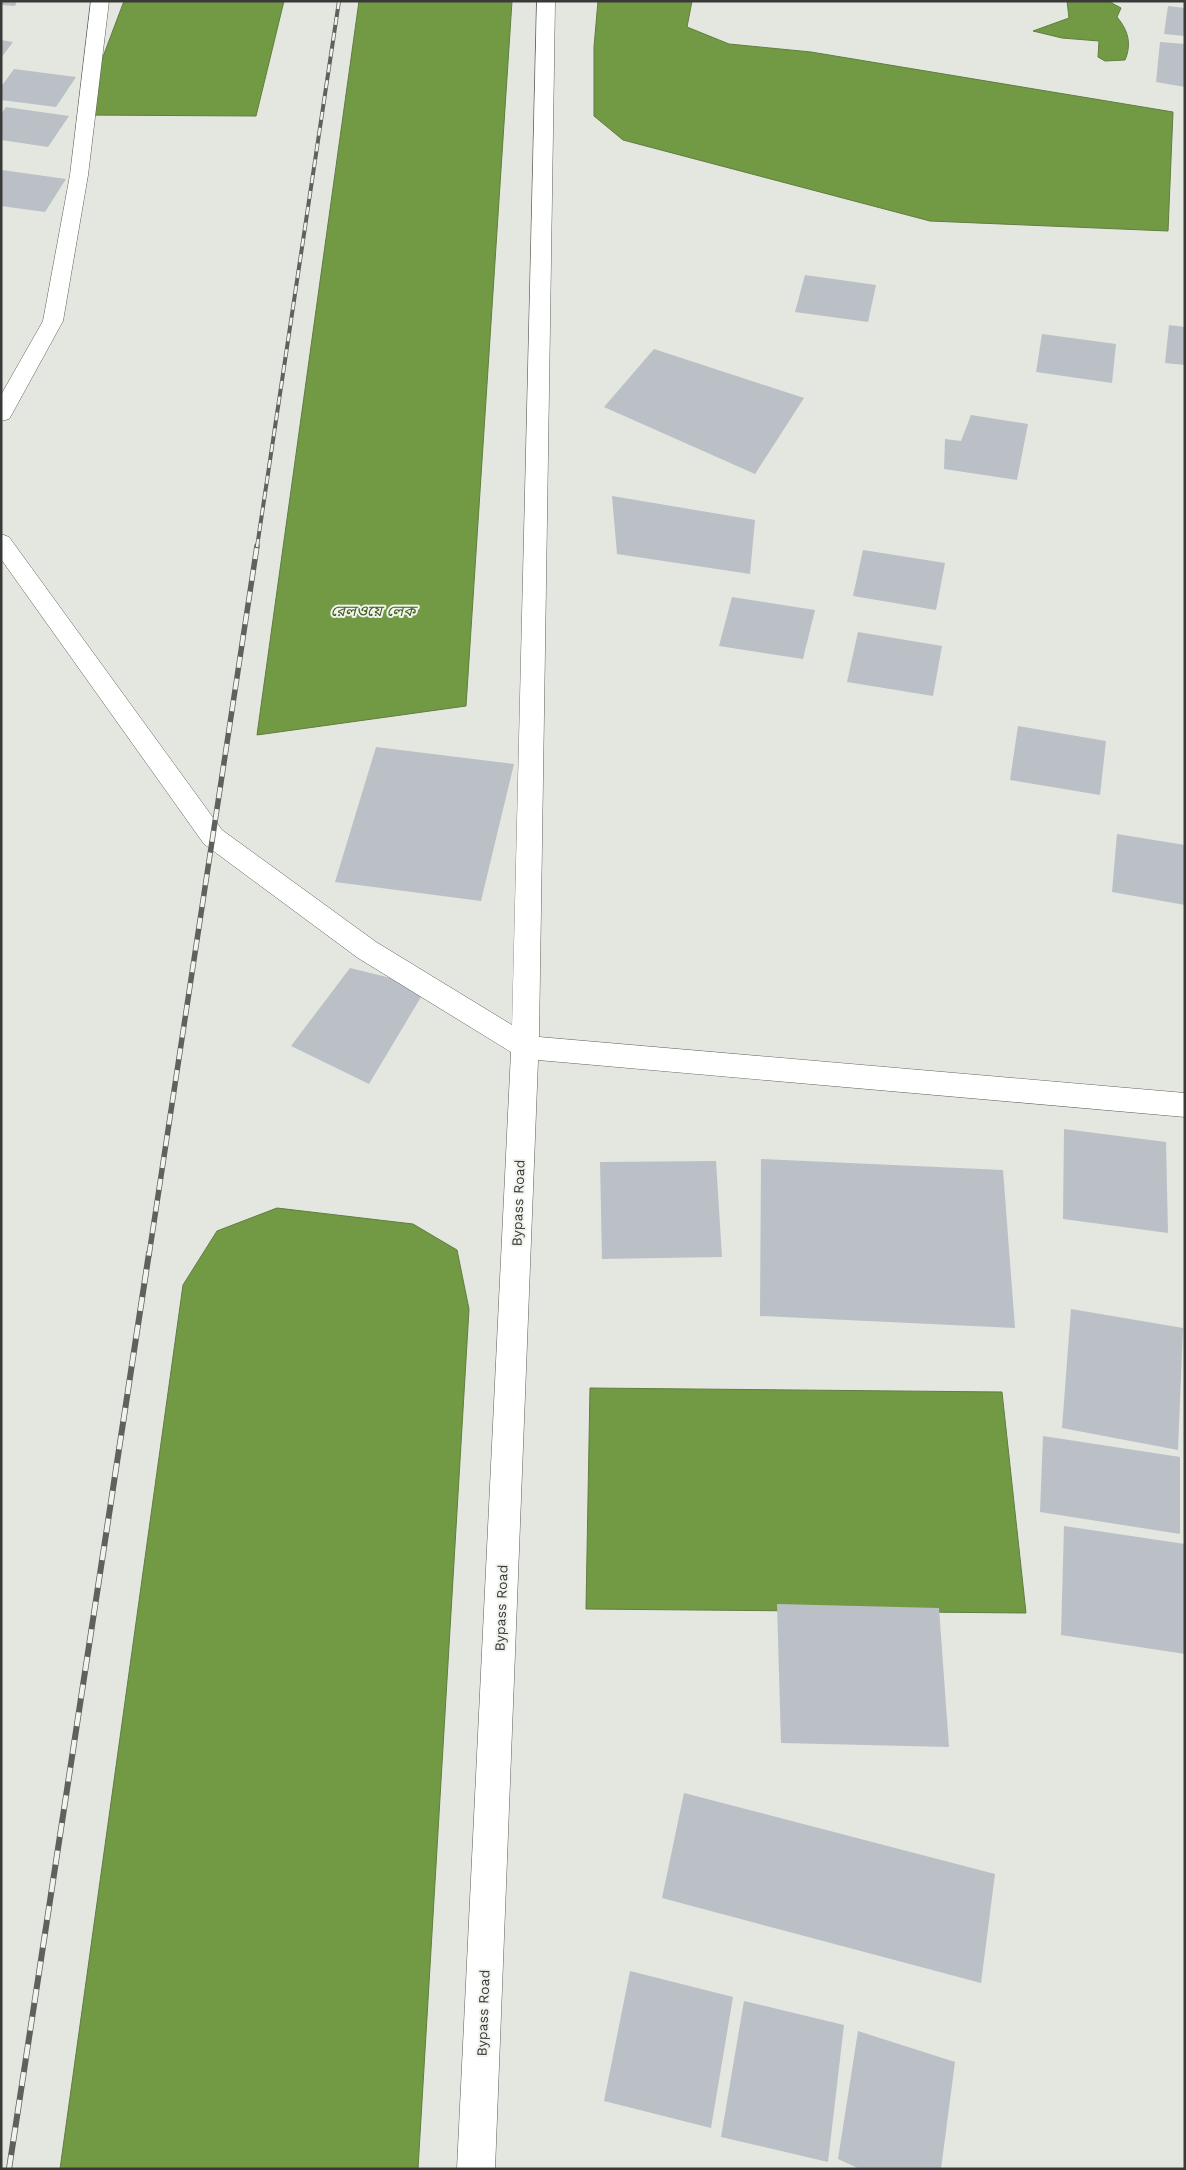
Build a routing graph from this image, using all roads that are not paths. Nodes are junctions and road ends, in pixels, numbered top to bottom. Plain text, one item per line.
1 (100, 1) edge
2 (546, 1) edge
3 (1, 414) edge
4 (1, 542) edge
5 (525, 1047) junction
6 (1185, 1104) edge
7 (476, 2169) edge

1 - 3 street
2 - 5 street, Bypass Road
4 - 5 street
5 - 6 street
5 - 7 street, Bypass Road

